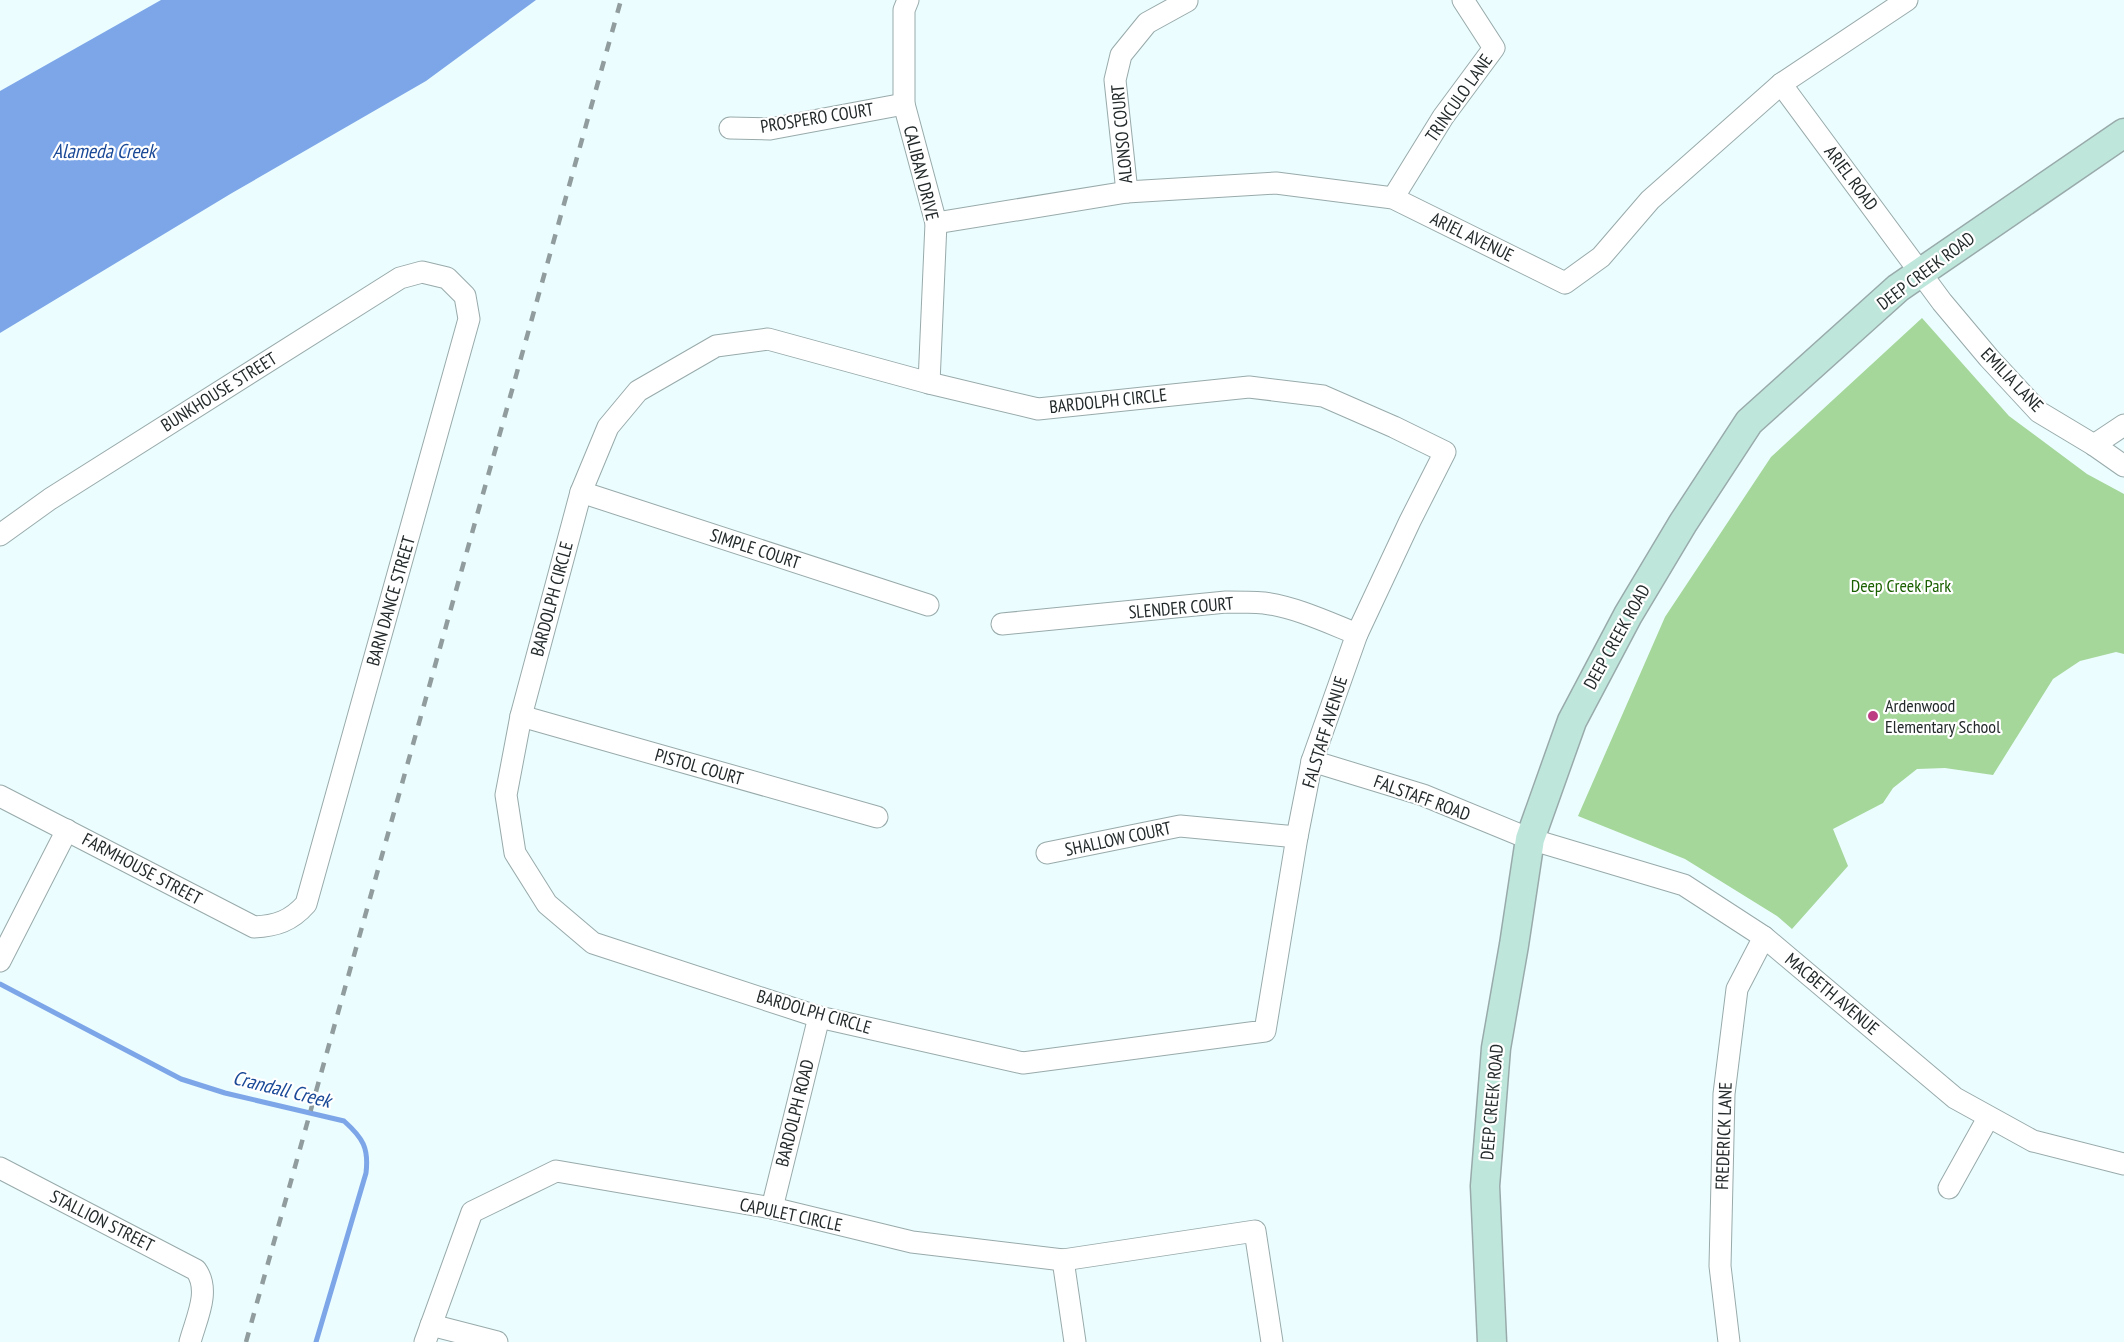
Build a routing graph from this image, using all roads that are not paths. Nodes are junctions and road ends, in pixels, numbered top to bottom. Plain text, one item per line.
1 (908, 0) edge
2 (1463, 0) edge
3 (1907, 0) edge
4 (1187, 1) edge
5 (1781, 84) junction
6 (904, 104) junction
7 (730, 128) dead end
8 (2124, 133) edge
9 (1127, 192) junction
10 (1393, 198) junction
11 (936, 223) junction
12 (1920, 271) junction
13 (447, 278) joint
14 (929, 383) junction
15 (2124, 425) edge
16 (2094, 445) junction
17 (1445, 452) joint
18 (2124, 466) edge
19 (581, 492) junction
20 (0, 535) edge
21 (928, 605) dead end
22 (1002, 624) dead end
23 (1357, 634) junction
24 (521, 716) junction
25 (1312, 760) junction
26 (0, 796) edge
27 (877, 817) dead end
28 (67, 830) junction
29 (1296, 837) junction
30 (1530, 839) junction
31 (1047, 853) dead end
32 (286, 921) joint
33 (1764, 937) junction
34 (0, 961) edge
35 (819, 1017) junction
36 (1264, 1031) joint
37 (1989, 1118) junction
38 (2124, 1164) edge
39 (0, 1168) edge
40 (1949, 1188) dead end
41 (772, 1208) junction
42 (1063, 1260) junction
43 (428, 1334) edge
44 (190, 1342) edge
45 (496, 1342) edge
46 (1075, 1342) edge
47 (1272, 1342) edge
48 (1492, 1342) edge
49 (1729, 1342) edge

1 - 6 street, CALIBAN DRIVE
2 - 10 street, TRINCULO LANE
3 - 5 street, ARIEL AVENUE
4 - 9 street, ALONSO COURT
5 - 10 street, ARIEL AVENUE
5 - 12 street, ARIEL ROAD
6 - 7 street, PROSPERO COURT
6 - 11 street, CALIBAN DRIVE
8 - 12 street, DEEP CREEK ROAD
9 - 10 street, ARIEL AVENUE
9 - 11 street, ARIEL AVENUE
11 - 14 street, CALIBAN DRIVE
12 - 16 street, EMILIA LANE
12 - 30 street, DEEP CREEK ROAD
13 - 20 street, BUNKHOUSE STREET
13 - 32 street, BARN DANCE STREET
14 - 17 street, BARDOLPH CIRCLE
14 - 19 street, BARDOLPH CIRCLE
15 - 16 street
16 - 18 street, EMILIA LANE
17 - 23 street, FALSTAFF AVENUE
19 - 21 street, SIMPLE COURT
19 - 24 street, BARDOLPH CIRCLE
22 - 23 street, SLENDER COURT
23 - 25 street, FALSTAFF AVENUE
24 - 27 street, PISTOL COURT
24 - 35 street, BARDOLPH CIRCLE
25 - 29 street, FALSTAFF AVENUE
25 - 30 street, FALSTAFF ROAD
26 - 28 street, FARMHOUSE STREET
28 - 32 street, FARMHOUSE STREET
28 - 34 street
29 - 31 street, SHALLOW COURT
29 - 36 street, FALSTAFF AVENUE
30 - 33 street, MACBETH AVENUE
30 - 48 street, DEEP CREEK ROAD
33 - 37 street, MACBETH AVENUE
33 - 49 street, FREDERICK LANE
35 - 36 street, BARDOLPH CIRCLE
35 - 41 street, BARDOLPH ROAD
37 - 38 street, MACBETH AVENUE
37 - 40 street
39 - 44 street, STALLION STREET
41 - 42 street, CAPULET CIRCLE
41 - 43 street, CAPULET CIRCLE
42 - 46 street
42 - 47 street, CAPULET CIRCLE
43 - 45 street

